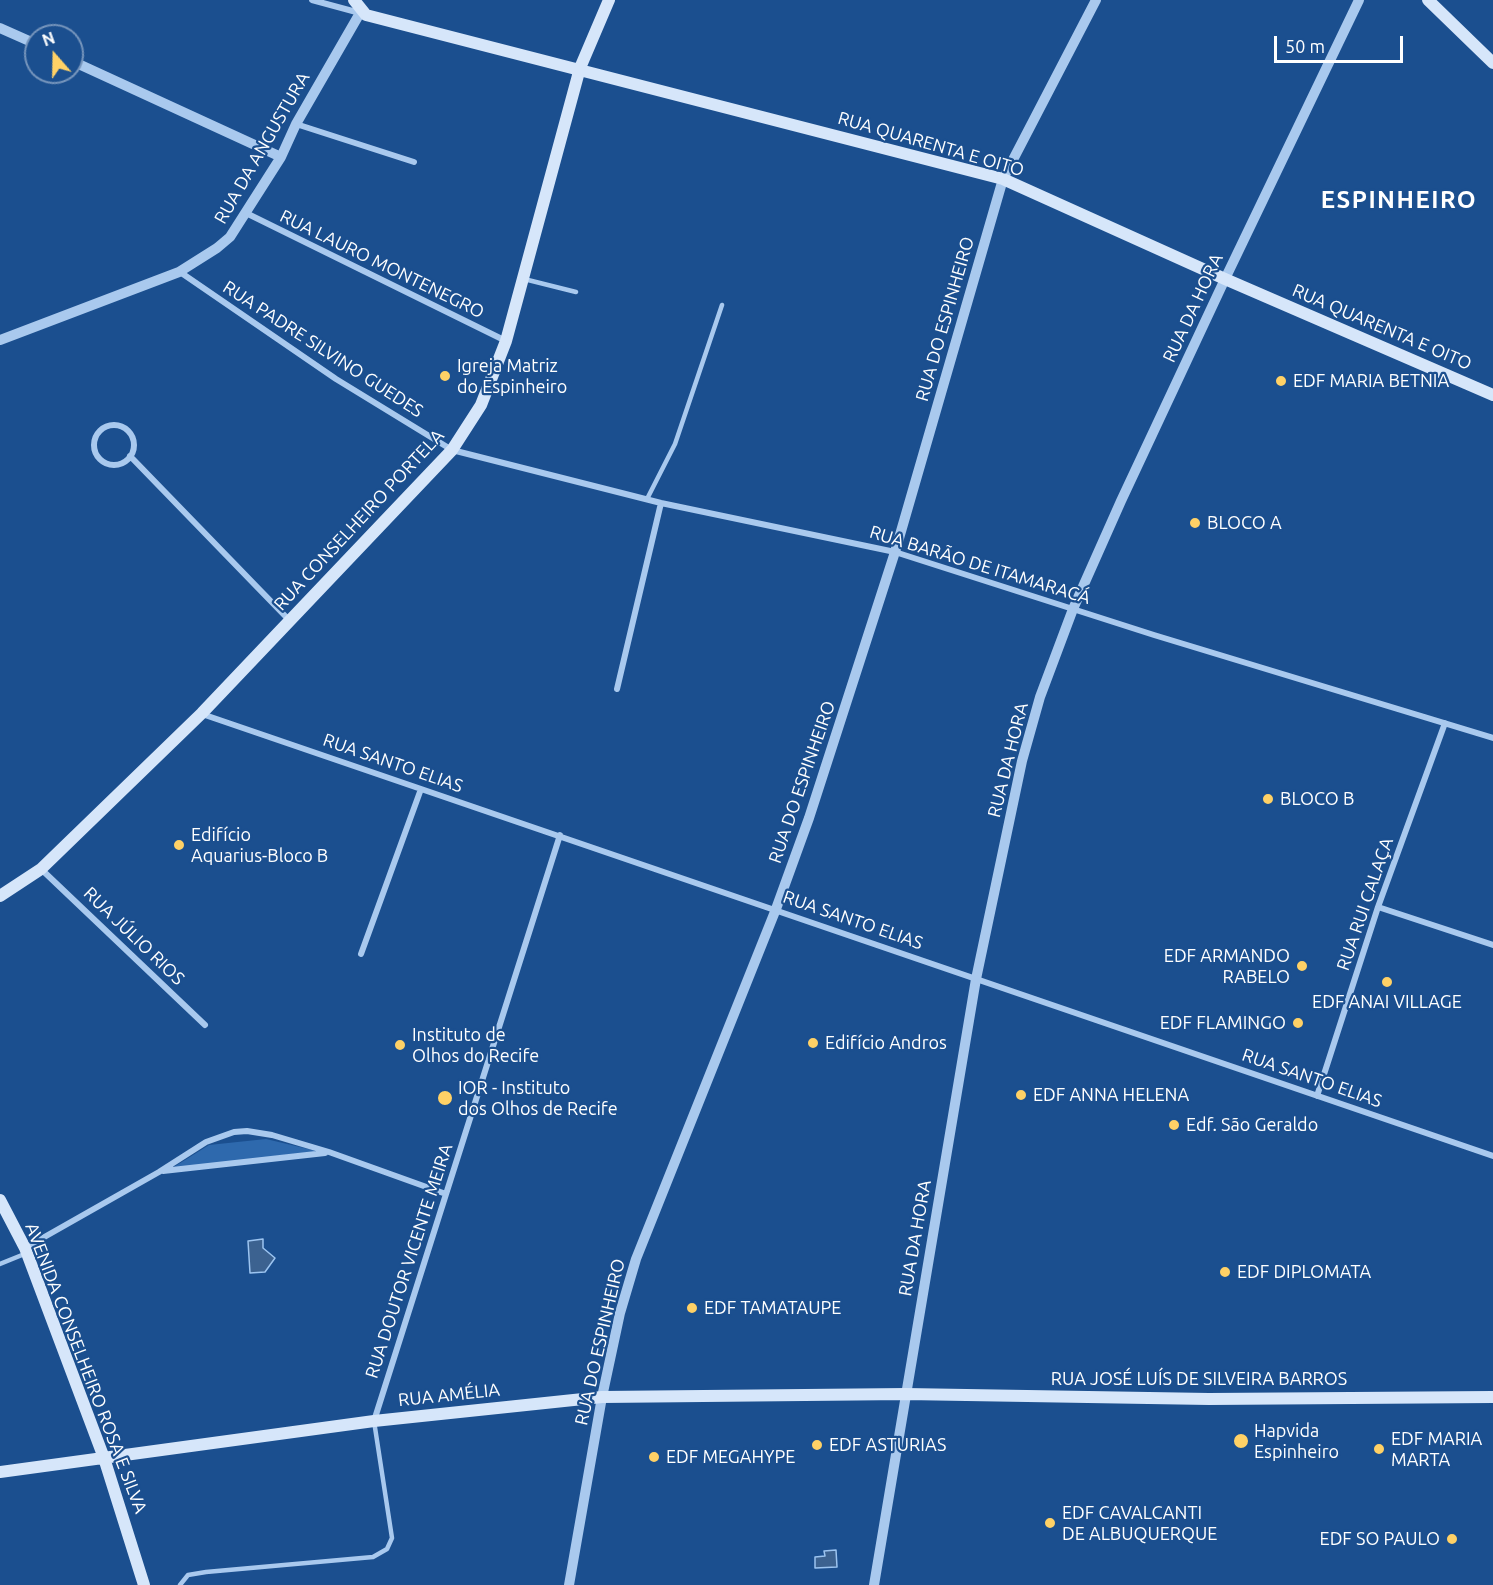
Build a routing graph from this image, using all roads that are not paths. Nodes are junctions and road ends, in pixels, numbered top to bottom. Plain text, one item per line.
1 (312, 0) edge
2 (354, 0) edge
3 (609, 0) edge
4 (1096, 0) edge
5 (1359, 0) edge
6 (1428, 0) edge
7 (363, 14) junction
8 (0, 28) edge
9 (24, 39) edge
10 (1493, 63) edge
11 (84, 67) edge
12 (580, 68) junction
13 (296, 124) junction
14 (281, 157) junction
15 (414, 162) dead end
16 (1003, 179) junction
17 (246, 213) junction
18 (179, 272) junction
19 (523, 279) junction
20 (1225, 279) junction
21 (576, 292) dead end
22 (722, 305) dead end
23 (0, 340) edge
24 (506, 341) junction
25 (1493, 395) edge
26 (452, 450) junction
27 (130, 456) junction
28 (647, 499) junction
29 (661, 502) junction
30 (895, 552) junction
31 (1073, 609) junction
32 (291, 621) junction
33 (617, 689) dead end
34 (202, 713) junction
35 (1445, 723) junction
36 (1493, 738) edge
37 (421, 789) junction
38 (560, 836) junction
39 (41, 869) junction
40 (0, 896) edge
41 (1378, 907) junction
42 (776, 909) junction
43 (1493, 945) edge
44 (361, 954) dead end
45 (976, 979) junction
46 (205, 1024) dead end
47 (1317, 1096) junction
48 (329, 1152) junction
49 (1493, 1156) edge
50 (159, 1172) junction
51 (446, 1194) junction
52 (0, 1200) edge
53 (26, 1251) junction
54 (0, 1264) edge
55 (906, 1394) junction
56 (602, 1397) junction
57 (1493, 1397) edge
58 (374, 1421) junction
59 (104, 1458) junction
60 (0, 1472) edge
61 (144, 1585) edge
62 (180, 1585) edge
63 (568, 1585) edge
64 (874, 1585) edge

1 - 7 street, RUA QUARENTA E OITO
2 - 7 main road
3 - 12 main road, RUA CONSELHEIRO PORTELA
4 - 16 street, RUA DO ESPINHEIRO
5 - 20 street, RUA DA HORA
6 - 10 main road
7 - 12 main road, RUA QUARENTA E OITO
7 - 13 street, RUA DA ANGUSTURA
8 - 9 street
11 - 14 street
12 - 16 main road, RUA QUARENTA E OITO
12 - 19 main road, RUA CONSELHEIRO PORTELA
13 - 14 street, RUA DA ANGUSTURA
13 - 15 street
14 - 17 street, RUA DA ANGUSTURA
16 - 20 main road, RUA QUARENTA E OITO
16 - 30 street, RUA DO ESPINHEIRO
17 - 18 street, RUA DA ANGUSTURA
17 - 24 street, RUA LAURO MONTENEGRO
18 - 23 street, RUA DA ANGUSTURA
18 - 26 street, RUA PADRE SILVINO GUEDES
19 - 21 lane
19 - 24 main road, RUA CONSELHEIRO PORTELA
20 - 25 main road, RUA QUARENTA E OITO
20 - 31 street, RUA DA HORA
22 - 28 lane
24 - 26 main road, RUA CONSELHEIRO PORTELA
26 - 28 street, RUA BARÃO DE ITAMARACÁ
26 - 32 main road, RUA CONSELHEIRO PORTELA
27 - 27 street
27 - 32 street
28 - 29 street, RUA BARÃO DE ITAMARACÁ
29 - 30 street, RUA BARÃO DE ITAMARACÁ
29 - 33 street
30 - 31 street, RUA BARÃO DE ITAMARACÁ
30 - 42 street, RUA DO ESPINHEIRO
31 - 35 street, RUA BARÃO DE ITAMARACÁ
31 - 45 street, RUA DA HORA
32 - 34 main road, RUA CONSELHEIRO PORTELA
34 - 37 street, RUA SANTO ELIAS
34 - 39 main road, RUA CONSELHEIRO PORTELA
35 - 36 street, RUA BARÃO DE ITAMARACÁ
35 - 41 street, RUA RUI CALAÇA
37 - 38 street, RUA SANTO ELIAS
37 - 44 street
38 - 42 street, RUA SANTO ELIAS
38 - 51 street, RUA DOUTOR VICENTE MEIRA
39 - 40 main road, RUA CONSELHEIRO PORTELA
39 - 46 street, RUA JÚLIO RIOS
41 - 43 street
41 - 47 street, RUA RUI CALAÇA
42 - 45 street, RUA SANTO ELIAS
42 - 56 street, RUA DO ESPINHEIRO
45 - 47 street, RUA SANTO ELIAS
45 - 55 street, RUA DA HORA
47 - 49 street, RUA SANTO ELIAS
48 - 50 street
48 - 50 street
48 - 51 street
50 - 53 street
51 - 58 street, RUA DOUTOR VICENTE MEIRA
52 - 53 main road, AVENIDA CONSELHEIRO ROSA E SILVA
53 - 54 lane
53 - 59 main road, AVENIDA CONSELHEIRO ROSA E SILVA
55 - 56 main road, RUA AMÉLIA
55 - 57 main road, RUA JOSÉ LUÍS DE SILVEIRA BARROS
55 - 64 street, RUA DA HORA
56 - 58 main road, RUA AMÉLIA
56 - 63 street, RUA DO ESPINHEIRO
58 - 59 main road, RUA AMÉLIA
58 - 62 lane
59 - 60 main road, RUA AMÉLIA
59 - 61 main road, AVENIDA CONSELHEIRO ROSA E SILVA

